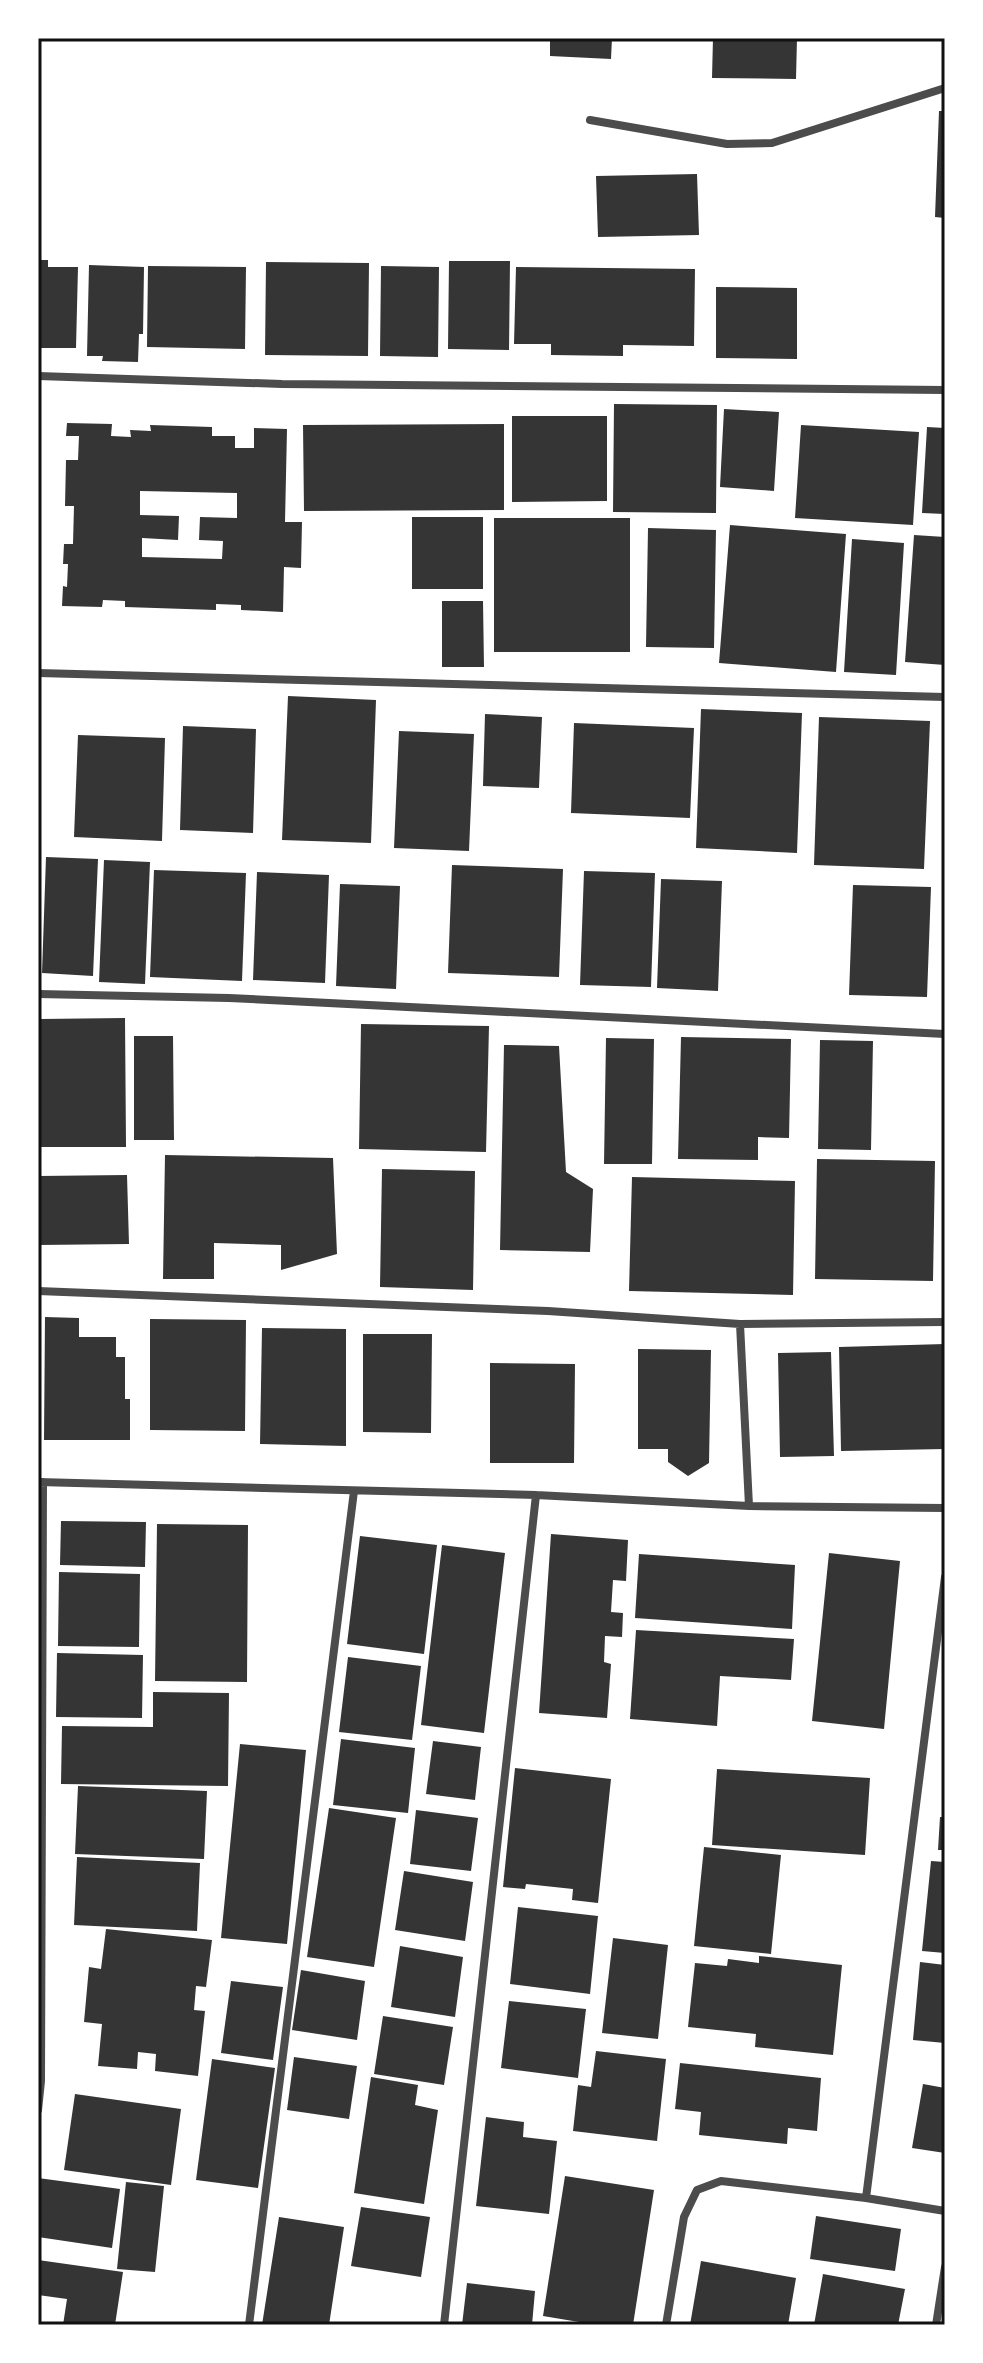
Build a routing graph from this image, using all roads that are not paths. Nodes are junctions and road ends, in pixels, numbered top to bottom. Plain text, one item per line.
1 (945, 88) edge
2 (590, 120) dead end
3 (38, 376) edge
4 (945, 390) edge
5 (38, 673) edge
6 (945, 697) edge
7 (38, 994) edge
8 (945, 1034) edge
9 (38, 1291) edge
10 (945, 1322) edge
11 (740, 1324) junction
12 (41, 1482) edge
13 (354, 1491) junction
14 (536, 1495) junction
15 (749, 1506) junction
16 (945, 1508) edge
17 (945, 1577) edge
18 (38, 2110) edge
19 (866, 2198) junction
20 (945, 2211) edge
21 (945, 2267) edge
22 (249, 2325) edge
23 (444, 2325) edge
24 (666, 2325) edge
25 (936, 2325) edge

1 - 2 street
3 - 4 street
5 - 6 street
7 - 8 street
9 - 11 street
10 - 11 street
11 - 15 street
12 - 13 street
12 - 18 street
13 - 14 street
13 - 22 street
14 - 15 street
14 - 23 street
15 - 16 street
17 - 19 street
19 - 20 street
19 - 24 street
21 - 25 street

